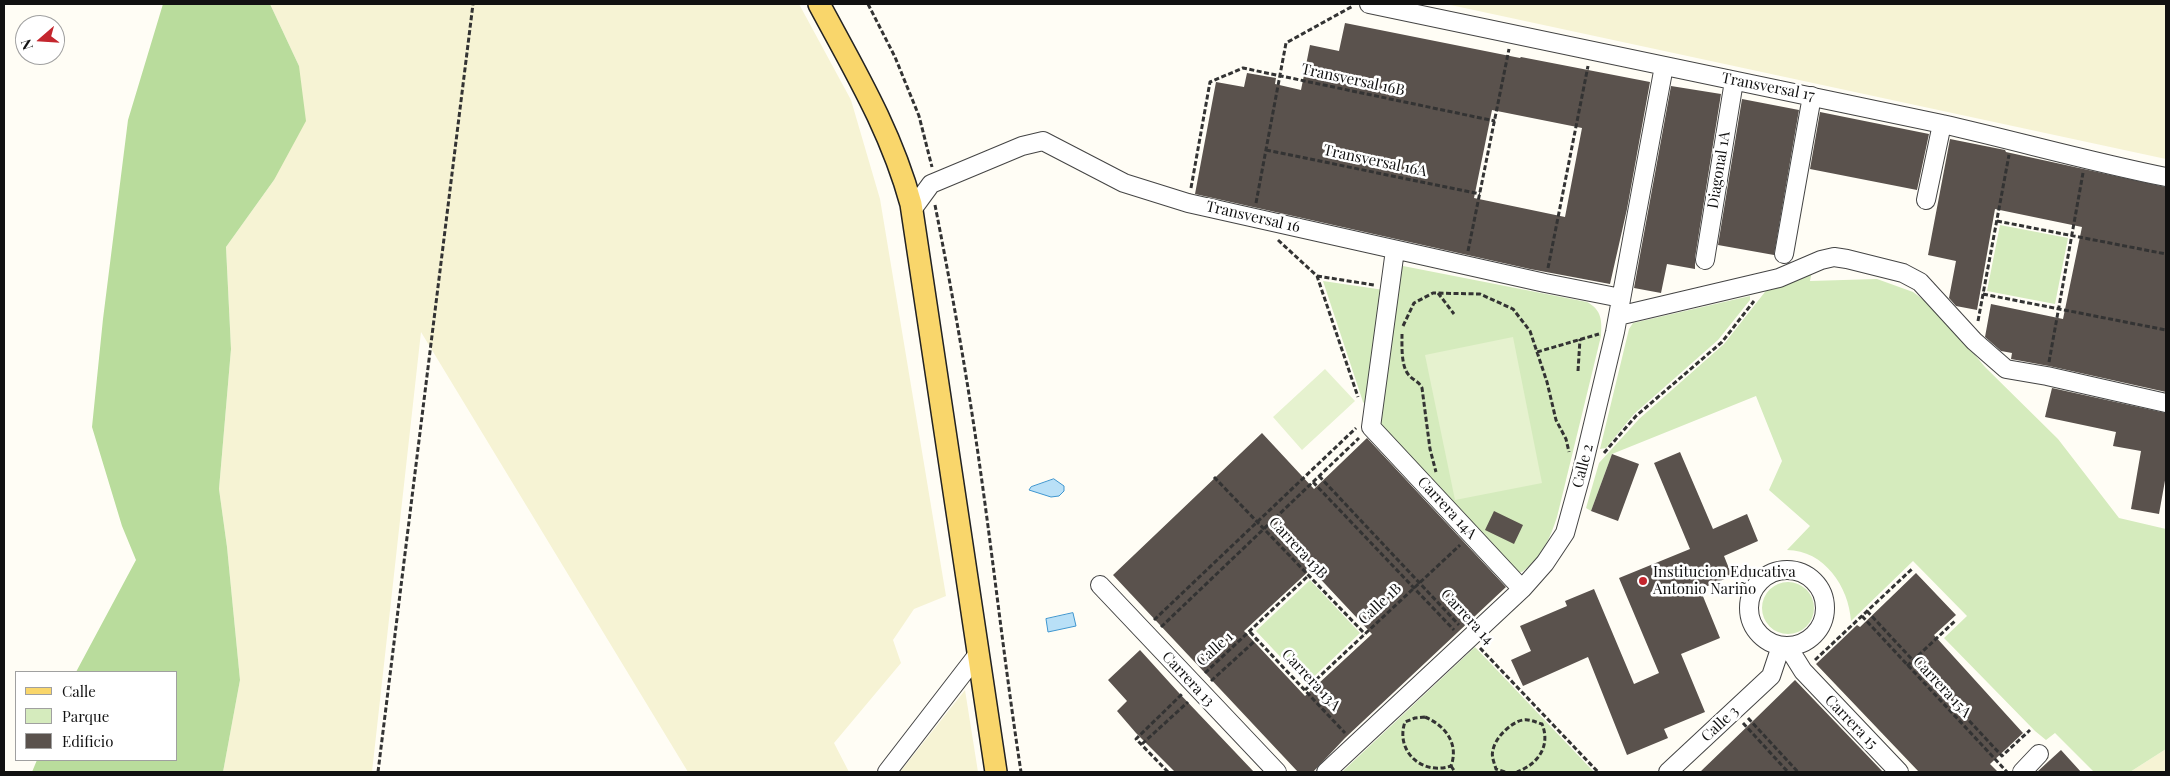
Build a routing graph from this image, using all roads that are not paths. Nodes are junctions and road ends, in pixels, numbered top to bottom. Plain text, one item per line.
1 (819, 4) edge
2 (1369, 4) edge
3 (1664, 66) junction
4 (1734, 81) junction
5 (1812, 96) junction
6 (1942, 124) junction
7 (903, 175) junction
8 (2166, 177) edge
9 (931, 184) junction
10 (1926, 200) dead end
11 (912, 210) junction
12 (1395, 250) junction
13 (1784, 254) dead end
14 (1705, 260) dead end
15 (1621, 298) junction
16 (1618, 316) junction
17 (2166, 403) edge
18 (1100, 585) dead end
19 (1522, 589) junction
20 (1785, 644) joint
21 (978, 654) junction
22 (2039, 754) dead end
23 (886, 772) edge
24 (996, 772) edge
25 (1277, 772) edge
26 (1326, 772) edge
27 (1668, 772) edge
28 (1899, 772) edge
29 (2022, 772) edge

1 - 7 main road
2 - 3 street, Transversal 17
3 - 4 street, Transversal 17
3 - 15 street, Calle 2
4 - 5 street, Transversal 17
4 - 14 street, Diagonal 1A
5 - 6 street, Transversal 17
5 - 13 street
6 - 8 street, Transversal 17
6 - 10 street
7 - 9 street
7 - 11 main road
9 - 11 street
9 - 12 street, Transversal 16
11 - 21 main road
12 - 15 street, Transversal 16
12 - 19 street, Carrera 14A
15 - 16 street, Calle 2
16 - 17 street
16 - 19 street, Calle 2
18 - 25 street, Carrera 13
19 - 26 street, Calle 2
20 - 27 street, Calle 3
20 - 28 street, Carrera 15
21 - 23 street
21 - 24 main road
22 - 29 street

